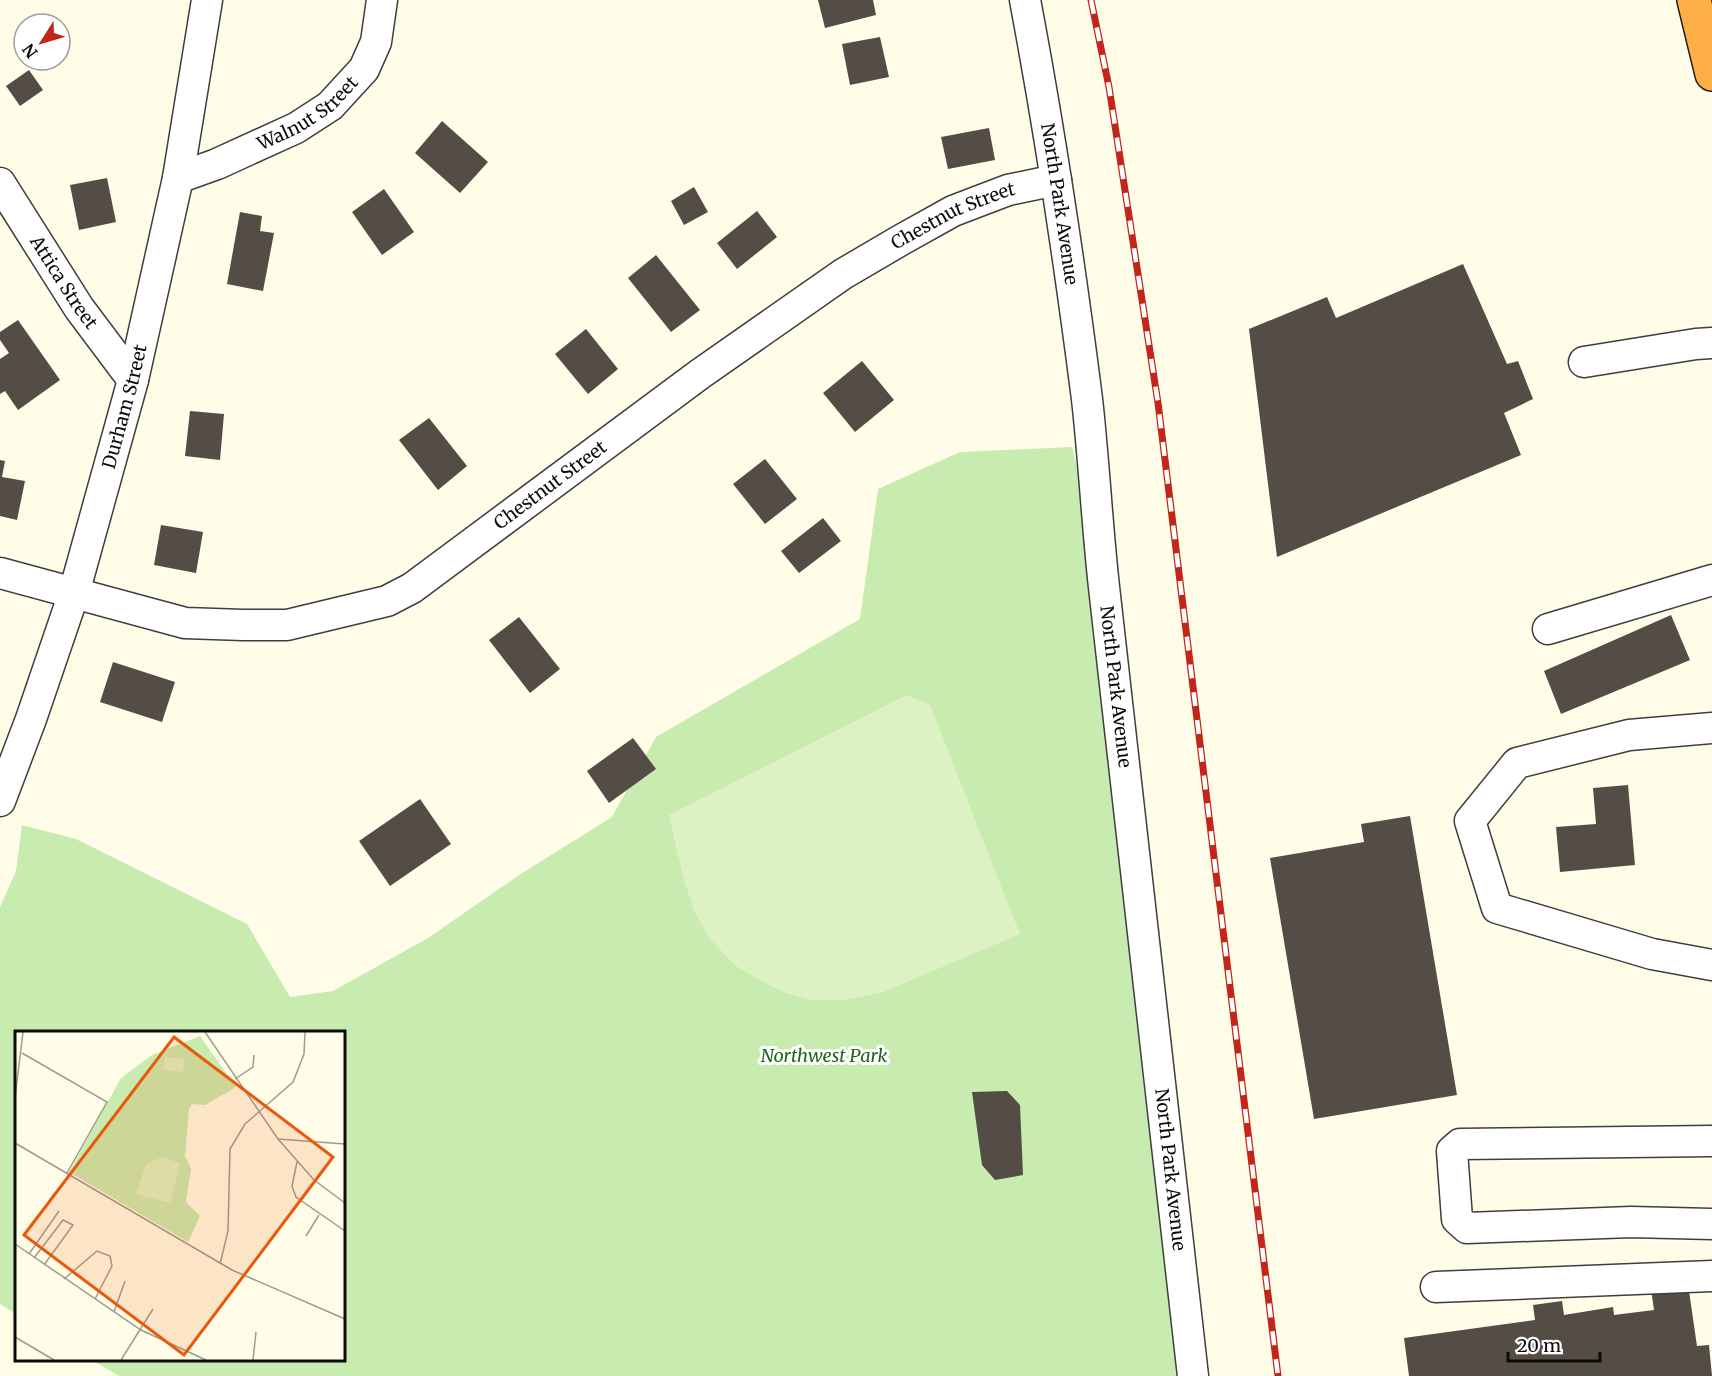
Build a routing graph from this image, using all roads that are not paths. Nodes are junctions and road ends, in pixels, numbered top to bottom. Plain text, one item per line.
1 (207, 0) edge
2 (382, 0) edge
3 (1025, 0) edge
4 (1694, 0) edge
5 (1712, 74) edge
6 (178, 178) junction
7 (1056, 180) junction
8 (0, 183) edge
9 (1712, 343) edge
10 (1584, 362) dead end
11 (134, 380) junction
12 (0, 573) edge
13 (1712, 580) edge
14 (74, 593) junction
15 (1548, 628) dead end
16 (1712, 728) edge
17 (0, 801) edge
18 (1712, 965) edge
19 (1712, 1141) edge
20 (1712, 1224) edge
21 (1712, 1276) edge
22 (1437, 1287) dead end
23 (1192, 1376) edge

1 - 6 street, Durham Street
2 - 6 street, Walnut Street
3 - 7 street, North Park Avenue
4 - 5 highway
6 - 11 street, Durham Street
7 - 14 street, Chestnut Street
7 - 23 street, North Park Avenue
8 - 11 street, Attica Street
9 - 10 street
11 - 14 street, Durham Street
12 - 14 street, Chestnut Street
13 - 15 street
14 - 17 street, Durham Street
16 - 18 street
19 - 20 street
21 - 22 street

